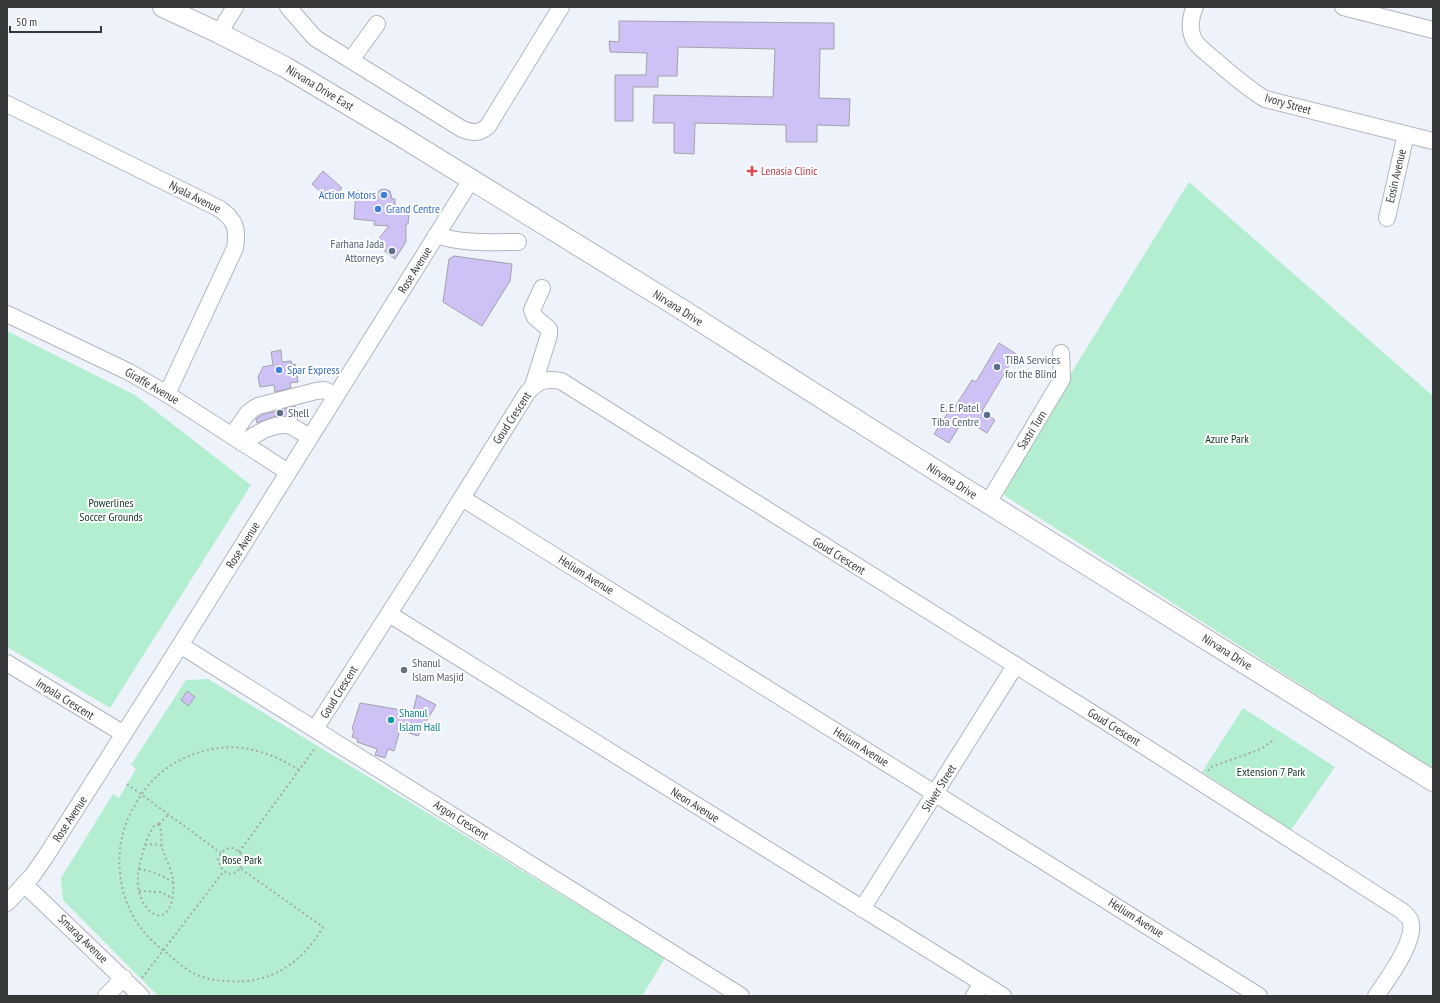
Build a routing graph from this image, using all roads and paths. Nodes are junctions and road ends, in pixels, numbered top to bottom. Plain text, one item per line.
1 (163, 7) edge
2 (234, 7) edge
3 (288, 7) edge
4 (561, 7) edge
5 (1195, 7) edge
6 (1343, 7) edge
7 (377, 24) dead end
8 (1433, 30) edge
9 (219, 33) junction
10 (351, 60) junction
11 (7, 104) edge
12 (1406, 134) junction
13 (1433, 141) edge
14 (471, 180) junction
15 (1387, 218) dead end
16 (436, 235) junction
17 (518, 242) dead end
18 (542, 288) dead end
19 (7, 314) edge
20 (1061, 353) dead end
21 (533, 386) junction
22 (167, 394) junction
23 (336, 395) junction
24 (310, 437) junction
25 (237, 439) junction
26 (288, 472) junction
27 (462, 498) junction
28 (988, 503) junction
29 (389, 614) junction
30 (180, 645) junction
31 (7, 663) edge
32 (1015, 666) junction
33 (315, 729) junction
34 (124, 734) junction
35 (1274, 739) dead end
36 (317, 746) dead end
37 (299, 770) junction
38 (1198, 781) junction
39 (1433, 781) edge
40 (128, 784) dead end
41 (141, 794) junction
42 (935, 794) junction
43 (169, 814) junction
44 (159, 824) junction
45 (145, 845) junction
46 (161, 846) junction
47 (238, 852) junction
48 (222, 853) junction
49 (240, 868) junction
50 (139, 869) junction
51 (224, 871) junction
52 (174, 882) junction
53 (24, 884) junction
54 (139, 891) junction
55 (172, 898) junction
56 (7, 903) edge
57 (862, 909) junction
58 (162, 950) junction
59 (133, 987) edge
60 (978, 989) edge
61 (731, 993) edge
62 (106, 996) edge
63 (1003, 996) edge
64 (1259, 996) edge
65 (1376, 996) edge

1 - 9 main road, Nirvana Drive East
2 - 9 street
3 - 10 street
4 - 10 street
5 - 12 street, Ivory Street
6 - 8 street
7 - 10 street
9 - 14 main road, Nirvana Drive East
11 - 22 street, Nyala Avenue
12 - 13 street, Ivory Street
12 - 15 street, Eosin Avenue
14 - 16 street, Rose Avenue
14 - 28 main road, Nirvana Drive
16 - 17 street
16 - 23 street, Rose Avenue
18 - 21 street
19 - 22 street, Giraffe Avenue
20 - 28 street, Sastri Turn
21 - 27 street, Goud Crescent
21 - 32 street, Goud Crescent
22 - 25 street, Giraffe Avenue
23 - 24 street, Rose Avenue
23 - 25 street
24 - 25 street
24 - 26 street, Rose Avenue
25 - 26 street, Giraffe Avenue
26 - 30 street, Rose Avenue
27 - 29 street, Goud Crescent
27 - 42 street, Helium Avenue
28 - 39 main road, Nirvana Drive
29 - 33 street, Goud Crescent
29 - 57 street, Neon Avenue
30 - 33 street, Argon Crescent
30 - 34 street, Rose Avenue
31 - 34 street, Impala Crescent
32 - 38 street, Goud Crescent
32 - 42 street, Silwer Street
33 - 61 street, Argon Crescent
34 - 53 street, Rose Avenue
35 - 38 path
36 - 37 path
37 - 41 path
37 - 47 path
38 - 65 street, Goud Crescent
40 - 41 path
41 - 43 path
41 - 58 path
42 - 57 street, Silwer Street
42 - 64 street, Helium Avenue
43 - 44 path
43 - 48 path
44 - 45 path
44 - 46 path
45 - 46 path
45 - 50 path
46 - 52 path
47 - 48 path
47 - 49 path
48 - 51 path
49 - 51 path
49 - 58 path
50 - 52 path
50 - 54 path
51 - 58 path
52 - 55 path
53 - 56 street, Rose Avenue
53 - 59 street, Smarag Avenue
54 - 55 path
54 - 55 path
57 - 60 street, Neon Avenue
58 - 59 path
59 - 62 street
60 - 63 street, Neon Avenue

